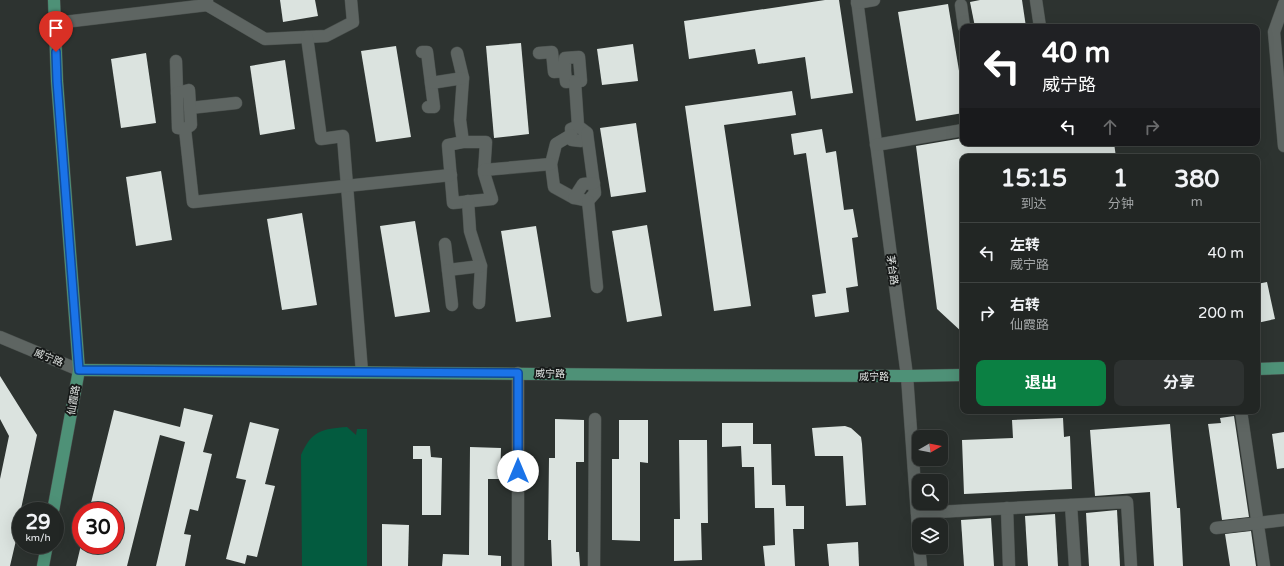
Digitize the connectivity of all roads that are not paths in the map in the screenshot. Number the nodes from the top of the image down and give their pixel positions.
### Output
1 (54, 0) edge
2 (351, 0) edge
3 (874, 0) edge
4 (1036, 0) edge
5 (857, 1) edge
6 (207, 2) edge
7 (961, 4) dead end
8 (1284, 4) edge
9 (56, 23) junction
10 (964, 24) edge
11 (1040, 24) edge
12 (307, 37) junction
13 (422, 52) dead end
14 (538, 52) dead end
15 (457, 53) dead end
16 (176, 61) dead end
17 (565, 71) junction
18 (463, 78) junction
19 (575, 82) junction
20 (431, 83) junction
21 (178, 93) junction
22 (236, 103) dead end
23 (428, 107) dead end
24 (190, 108) junction
25 (185, 129) junction
26 (579, 131) junction
27 (960, 131) edge
28 (464, 142) junction
29 (876, 145) junction
30 (1284, 146) edge
31 (552, 164) junction
32 (484, 170) junction
33 (451, 175) junction
34 (594, 183) junction
35 (348, 186) junction
36 (574, 198) junction
37 (468, 201) junction
38 (588, 201) junction
39 (445, 244) dead end
40 (481, 266) junction
41 (448, 270) junction
42 (597, 287) dead end
43 (479, 303) dead end
44 (452, 305) dead end
45 (0, 337) edge
46 (1284, 368) edge
47 (1260, 369) edge
48 (79, 370) junction
49 (362, 372) junction
50 (518, 373) junction
51 (960, 375) edge
52 (906, 376) junction
53 (1241, 414) edge
54 (595, 419) dead end
55 (55, 502) edge
56 (1071, 505) junction
57 (1006, 508) junction
58 (917, 513) junction
59 (917, 518) edge
60 (1284, 520) edge
61 (1258, 523) junction
62 (1216, 528) dead end
63 (45, 554) edge
64 (920, 554) edge
65 (43, 566) edge
66 (518, 566) edge
67 (594, 566) edge
68 (921, 566) edge
69 (1009, 566) edge
70 (1075, 566) edge
71 (1131, 566) edge
72 (1264, 566) edge

1 - 9 main road, 仙霞路
2 - 12 street
3 - 5 street
4 - 11 street
5 - 29 street, 茅台路
6 - 9 street
6 - 12 street
7 - 10 street
8 - 30 street
9 - 48 main road, 仙霞路
12 - 35 street
13 - 20 street
14 - 17 street
15 - 18 street
16 - 21 street
17 - 19 street
17 - 19 street
18 - 20 street
18 - 28 street
19 - 26 street
20 - 23 street
21 - 24 street
21 - 25 street
22 - 24 street
24 - 25 street
25 - 35 street
26 - 31 street
26 - 34 street
27 - 29 street
28 - 32 street
28 - 33 street
29 - 52 street, 茅台路
31 - 32 street
31 - 36 street
32 - 37 street
33 - 35 street
33 - 37 street
34 - 36 street
34 - 38 street
35 - 49 street
36 - 38 street
37 - 40 street
38 - 42 street
39 - 41 street
40 - 41 street
40 - 43 street
41 - 44 street
45 - 48 street, 威宁路
46 - 47 main road
48 - 49 main road, 威宁路
48 - 55 main road, 仙霞路
49 - 50 main road, 威宁路
50 - 52 main road, 威宁路
50 - 66 street
51 - 52 main road, 威宁路
52 - 58 street, 茅台路
53 - 61 street
54 - 67 street
56 - 57 street
56 - 70 street
56 - 71 street
57 - 58 street
57 - 69 street
58 - 59 street, 茅台路
60 - 61 street
61 - 62 street
61 - 72 street
63 - 65 main road
64 - 68 street

